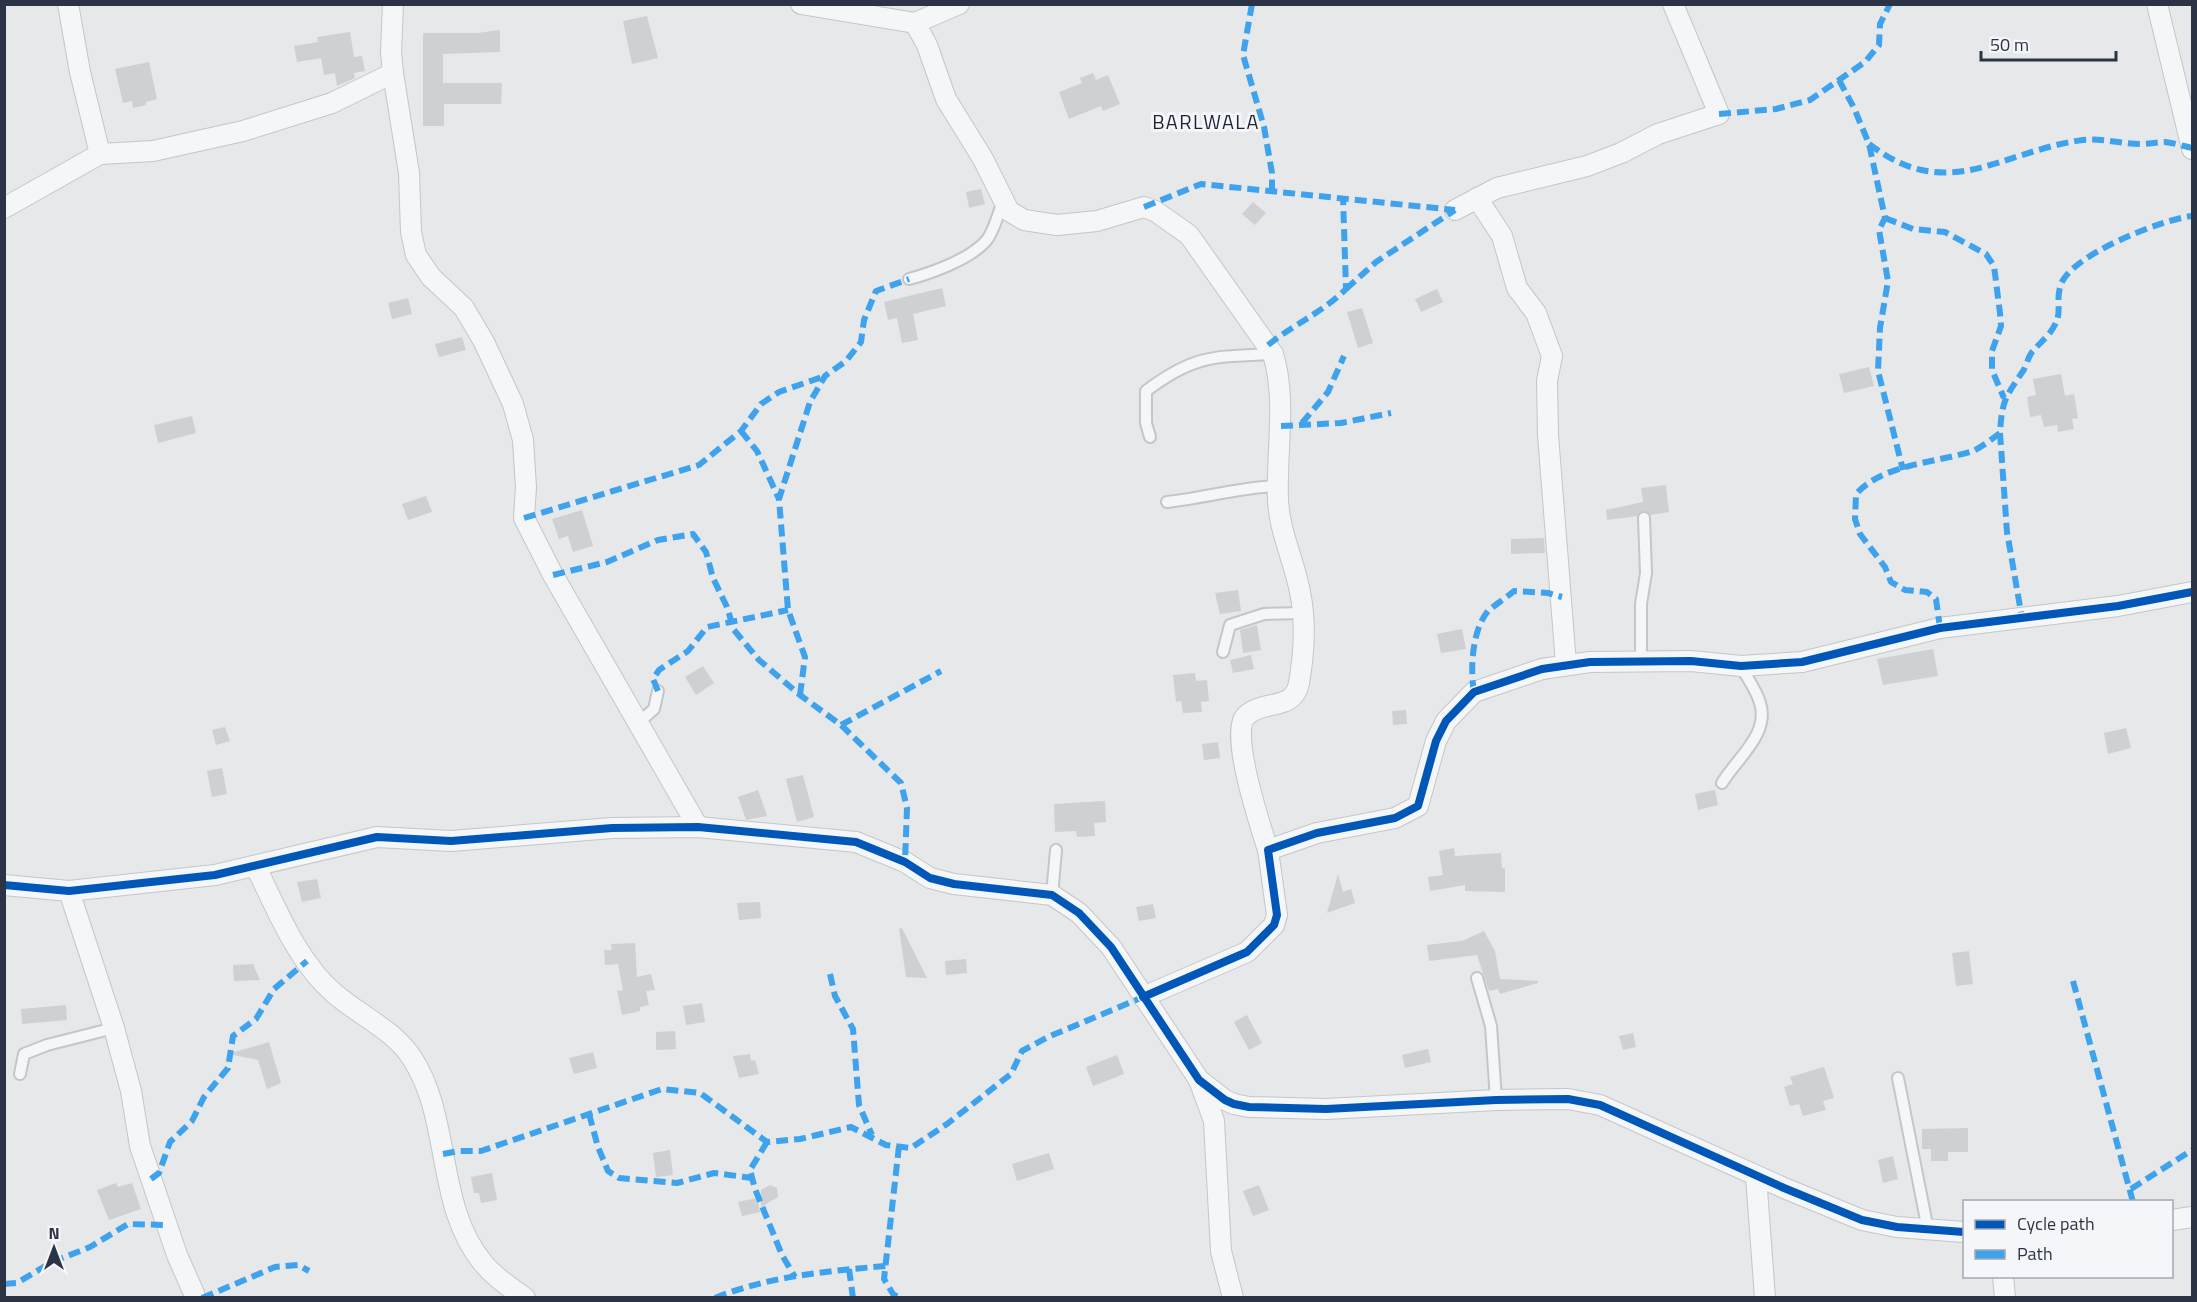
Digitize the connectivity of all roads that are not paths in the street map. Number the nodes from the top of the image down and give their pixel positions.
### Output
1 (68, 4) edge
2 (393, 4) edge
3 (801, 4) edge
4 (959, 4) edge
5 (1673, 4) edge
6 (2157, 4) edge
7 (915, 23) junction
8 (393, 73) junction
9 (2193, 149) edge
10 (100, 154) junction
11 (1477, 198) junction
12 (1003, 202) junction
13 (4, 207) edge
14 (1455, 210) dead end
15 (909, 279) dead end
16 (1273, 354) junction
17 (1150, 437) dead end
18 (1278, 486) junction
19 (1167, 502) dead end
20 (1644, 518) dead end
21 (2193, 592) edge
22 (1303, 613) junction
23 (1223, 652) dead end
24 (1641, 661) junction
25 (1566, 664) junction
26 (1741, 666) junction
27 (658, 691) dead end
28 (638, 723) junction
29 (1722, 783) dead end
30 (698, 827) junction
31 (1056, 850) dead end
32 (1268, 850) junction
33 (256, 867) junction
34 (4, 885) edge
35 (69, 891) junction
36 (1052, 895) junction
37 (1477, 978) dead end
38 (1143, 997) junction
39 (114, 1028) junction
40 (20, 1074) dead end
41 (1898, 1078) dead end
42 (1199, 1080) junction
43 (1496, 1100) junction
44 (1756, 1176) junction
45 (2193, 1217) edge
46 (2173, 1220) edge
47 (1928, 1230) junction
48 (1963, 1233) edge
49 (2003, 1278) edge
50 (196, 1298) edge
51 (525, 1298) edge
52 (1233, 1298) edge
53 (1765, 1298) edge
54 (2005, 1298) edge

1 - 10 street
2 - 8 street
3 - 7 street
4 - 7 street
5 - 11 street
6 - 9 street
7 - 12 street
8 - 10 street
8 - 28 street
10 - 13 street
11 - 14 street
11 - 25 street
12 - 15 lane
12 - 16 street
16 - 17 lane
16 - 18 street
18 - 19 lane
18 - 22 street
20 - 24 lane
21 - 26 street
22 - 23 lane
22 - 32 street
24 - 25 street
24 - 26 street
25 - 32 street
26 - 29 lane
27 - 28 lane
28 - 30 street
30 - 33 street
30 - 36 street
31 - 36 lane
32 - 38 street
33 - 35 street
33 - 51 street
34 - 35 street
35 - 39 street
36 - 38 street
37 - 43 lane
38 - 42 street
39 - 40 lane
39 - 50 street
41 - 47 lane
42 - 43 street
42 - 52 street
43 - 44 street
44 - 47 street
44 - 53 street
45 - 46 street
47 - 48 street
49 - 54 street

